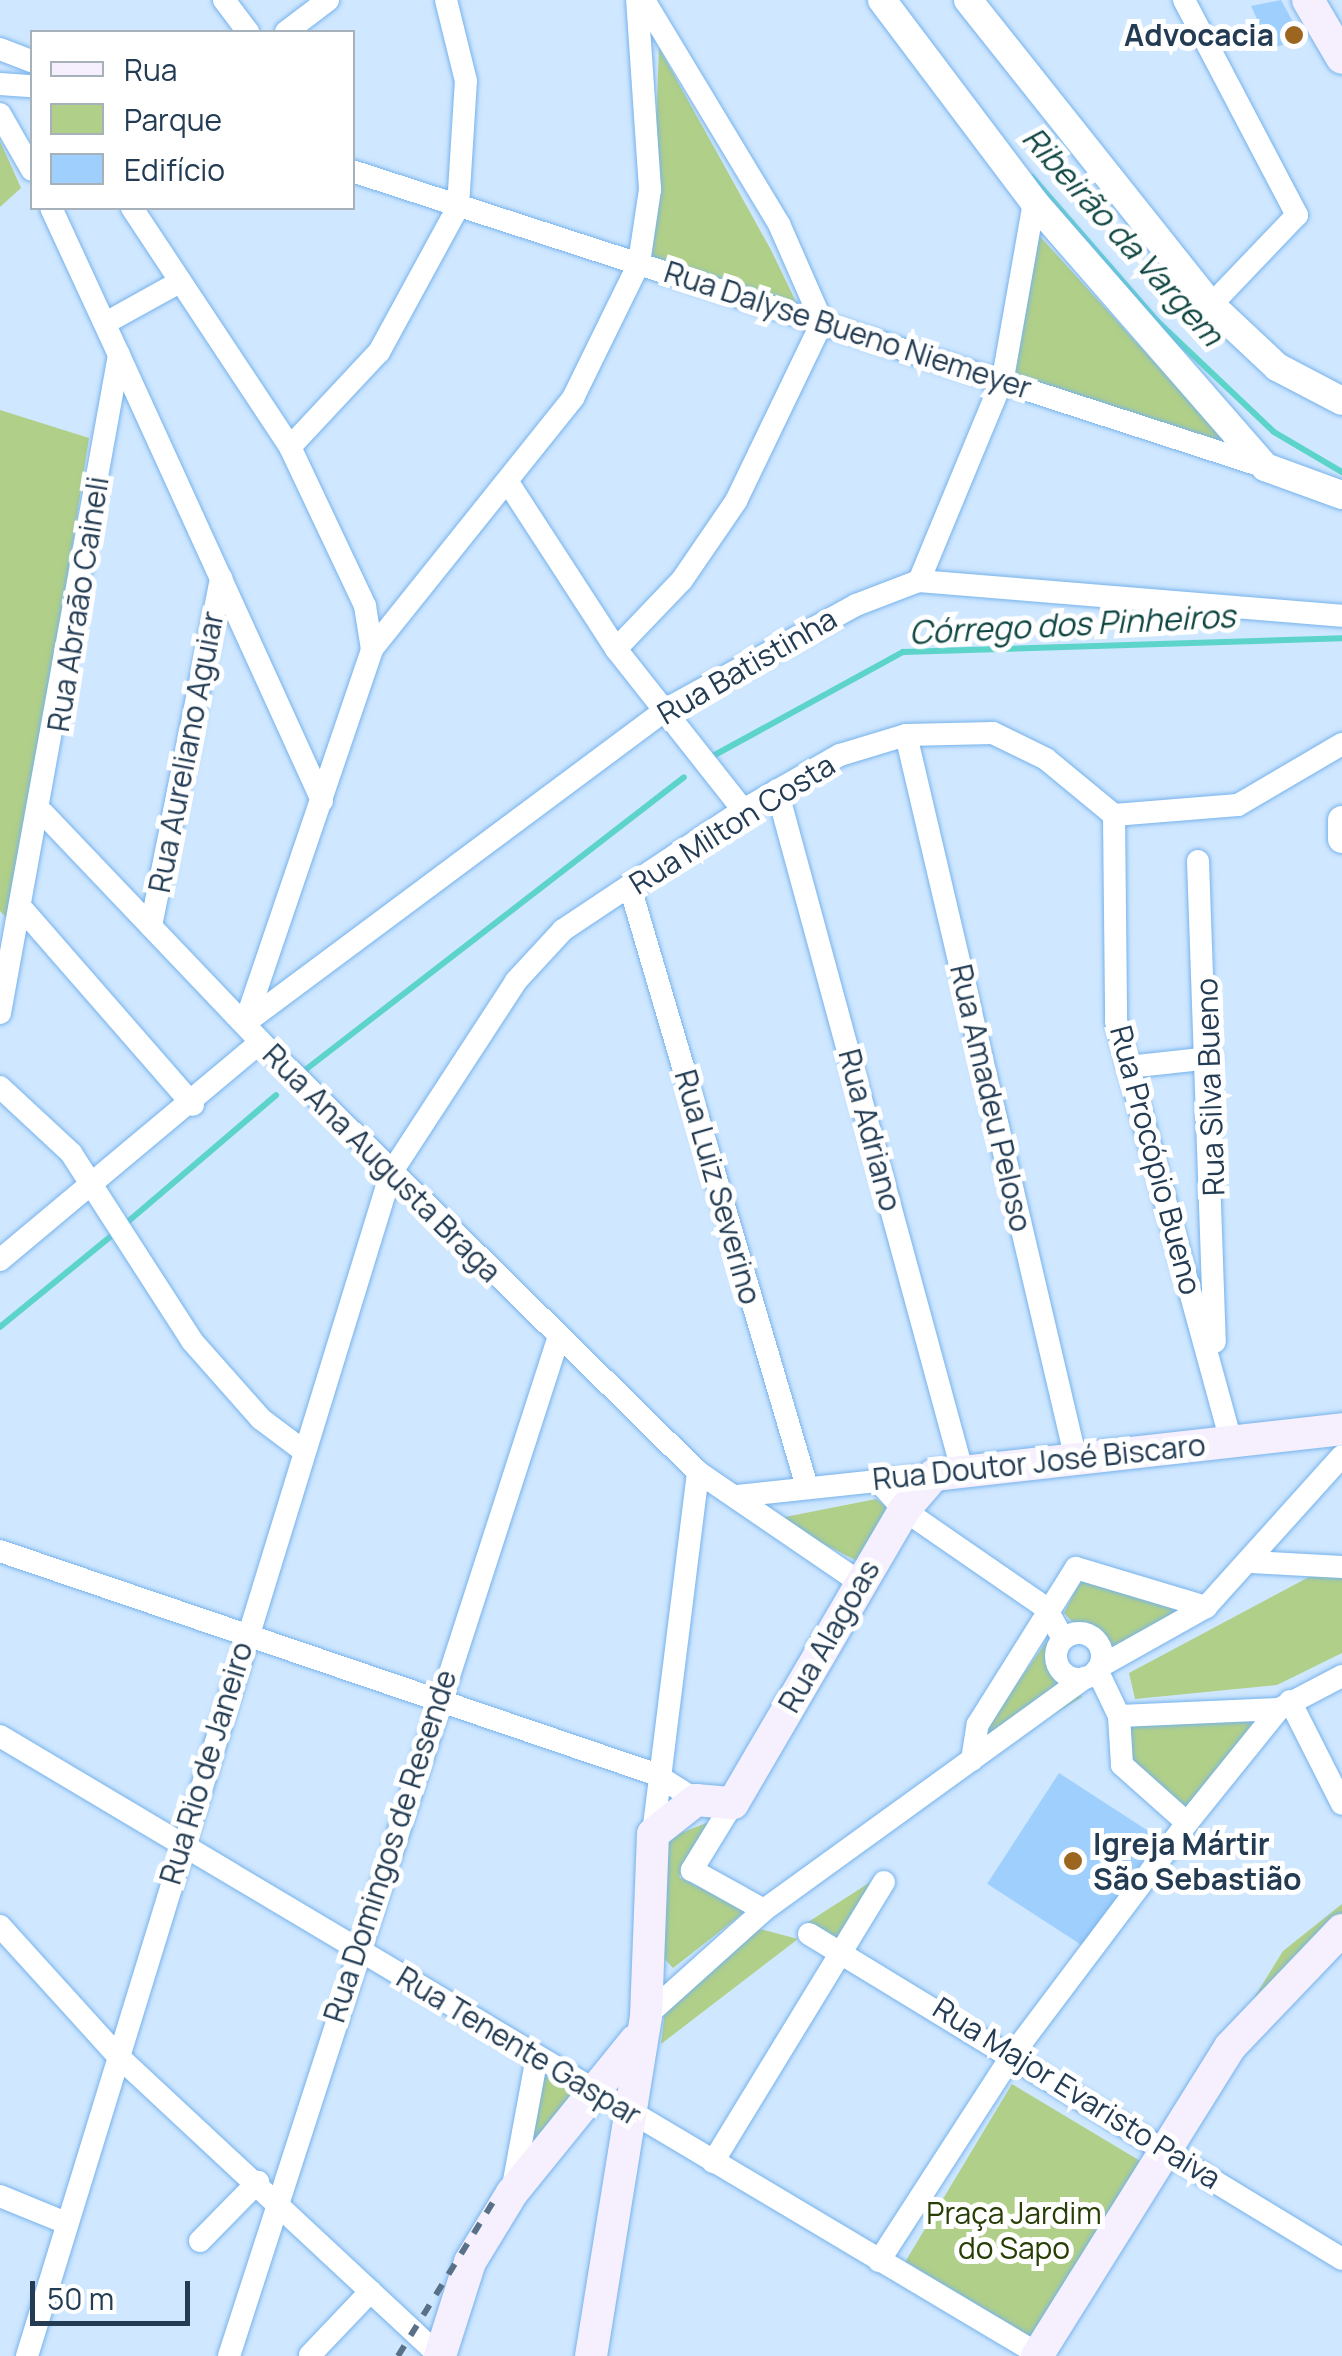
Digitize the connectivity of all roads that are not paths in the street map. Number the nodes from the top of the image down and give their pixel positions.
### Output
1 (224, 0) edge
2 (328, 0) edge
3 (446, 0) edge
4 (641, 0) edge
5 (882, 0) edge
6 (968, 0) edge
7 (1184, 0) edge
8 (1308, 0) edge
9 (1328, 0) edge
10 (1342, 25) edge
11 (246, 30) edge
12 (289, 30) edge
13 (0, 49) edge
14 (1342, 58) edge
15 (30, 60) edge
16 (0, 84) edge
17 (30, 86) edge
18 (0, 114) edge
19 (30, 166) edge
20 (355, 172) edge
21 (1034, 202) junction
22 (458, 207) junction
23 (52, 210) edge
24 (133, 210) edge
25 (638, 263) junction
26 (176, 284) junction
27 (1211, 305) junction
28 (110, 320) junction
29 (822, 322) junction
30 (119, 355) junction
31 (1003, 378) junction
32 (1342, 401) edge
33 (290, 447) junction
34 (1265, 467) junction
35 (509, 484) junction
36 (1342, 495) edge
37 (221, 578) junction
38 (919, 581) junction
39 (1342, 616) edge
40 (372, 650) junction
41 (616, 650) junction
42 (668, 708) junction
43 (906, 735) junction
44 (1342, 744) edge
45 (777, 790) junction
46 (322, 801) junction
47 (743, 810) junction
48 (43, 813) junction
49 (1114, 816) junction
50 (1342, 820) edge
51 (1342, 840) edge
52 (1198, 860) dead end
53 (630, 888) junction
54 (24, 911) junction
55 (152, 926) junction
56 (0, 1013) edge
57 (245, 1023) junction
58 (261, 1042) junction
59 (1211, 1058) junction
60 (1128, 1067) junction
61 (0, 1087) edge
62 (193, 1105) junction
63 (390, 1173) junction
64 (91, 1183) junction
65 (0, 1260) edge
66 (558, 1339) junction
67 (1215, 1374) junction
68 (1342, 1429) edge
69 (1230, 1440) junction
70 (301, 1448) junction
71 (1342, 1456) edge
72 (1076, 1460) junction
73 (698, 1472) junction
74 (948, 1473) junction
75 (878, 1481) junction
76 (807, 1487) junction
77 (737, 1496) junction
78 (904, 1510) junction
79 (0, 1551) edge
80 (1250, 1562) junction
81 (1342, 1567) edge
82 (859, 1582) junction
83 (1206, 1607) junction
84 (1046, 1608) junction
85 (244, 1634) junction
86 (1063, 1638) junction
87 (1095, 1672) junction
88 (1342, 1676) edge
89 (436, 1700) junction
90 (1284, 1705) junction
91 (1119, 1716) junction
92 (0, 1736) edge
93 (972, 1760) junction
94 (655, 1774) junction
95 (696, 1800) junction
96 (733, 1803) junction
97 (1342, 1804) edge
98 (1188, 1823) junction
99 (653, 1834) junction
100 (182, 1844) junction
101 (884, 1882) dead end
102 (764, 1910) junction
103 (0, 1926) edge
104 (1342, 1930) edge
105 (809, 1934) dead end
106 (358, 1949) junction
107 (846, 1950) junction
108 (644, 2025) junction
109 (1013, 2054) junction
110 (118, 2056) junction
111 (537, 2057) junction
112 (595, 2092) junction
113 (625, 2109) junction
114 (1167, 2145) junction
115 (714, 2162) junction
116 (258, 2182) junction
117 (512, 2193) junction
118 (0, 2196) edge
119 (276, 2199) junction
120 (66, 2223) junction
121 (200, 2241) dead end
122 (1342, 2259) edge
123 (878, 2261) junction
124 (371, 2292) junction
125 (310, 2355) edge
126 (1038, 2355) edge
127 (27, 2356) edge
128 (229, 2356) edge
129 (440, 2356) edge
130 (590, 2356) edge

1 - 11 street
2 - 12 street
3 - 22 street
4 - 25 street
4 - 29 street
5 - 21 street
6 - 27 street
7 - 27 street
8 - 14 main road
9 - 10 main road
13 - 15 street
16 - 17 street
18 - 19 street
20 - 22 street, Rua Dalyse Bueno Niemeyer
21 - 31 street
21 - 34 street
22 - 25 street, Rua Dalyse Bueno Niemeyer
22 - 33 street
23 - 28 street, Rua Abraão Caineli
24 - 26 street
25 - 29 street, Rua Dalyse Bueno Niemeyer
25 - 35 street
26 - 28 street
26 - 33 street
27 - 32 street
28 - 30 street, Rua Abraão Caineli
29 - 31 street, Rua Dalyse Bueno Niemeyer
29 - 41 street
30 - 37 street
30 - 48 street, Rua Abraão Caineli
31 - 34 street, Rua Dalyse Bueno Niemeyer
31 - 38 street
33 - 40 street
34 - 36 street, Rua Dalyse Bueno Niemeyer
35 - 40 street
35 - 41 street
37 - 46 street
37 - 55 street, Rua Aureliano Aguiar
38 - 39 street, Rua Batistinha
38 - 42 street, Rua Batistinha
40 - 46 street
41 - 42 street
42 - 47 street
42 - 57 street, Rua Batistinha
43 - 45 street, Rua Milton Costa
43 - 49 street, Rua Milton Costa
43 - 72 street, Rua Amadeu Peloso
44 - 49 street
45 - 47 street, Rua Milton Costa
45 - 74 street, Rua Adriano
46 - 57 street
47 - 53 street, Rua Milton Costa
48 - 54 street, Rua Abraão Caineli
48 - 55 street, Rua Ana Augusta Braga
49 - 60 street, Rua Procópio Bueno
50 - 51 street
52 - 59 street, Rua Silva Bueno
53 - 63 street, Rua Milton Costa
53 - 76 street, Rua Luiz Severino
54 - 56 street, Rua Abraão Caineli
54 - 62 street
55 - 57 street, Rua Ana Augusta Braga
57 - 58 street, Rua Ana Augusta Braga
58 - 62 street
58 - 63 street, Rua Ana Augusta Braga
59 - 60 street
59 - 67 street, Rua Silva Bueno
60 - 67 street, Rua Procópio Bueno
61 - 64 street
62 - 64 street
63 - 66 street, Rua Ana Augusta Braga
63 - 70 street, Rua Rio de Janeiro
64 - 65 street
64 - 70 street
66 - 73 street, Rua Ana Augusta Braga
66 - 89 street, Rua Domingos de Resende
67 - 69 street, Rua Procópio Bueno
68 - 69 main road, Rua Doutor José Biscaro
69 - 72 main road, Rua Doutor José Biscaro
70 - 85 street, Rua Rio de Janeiro
71 - 80 street
72 - 74 main road, Rua Doutor José Biscaro
73 - 77 street, Rua Ana Augusta Braga
73 - 94 street
74 - 75 street, Rua Doutor José Biscaro
74 - 78 main road, Rua Alagoas
75 - 76 street, Rua Doutor José Biscaro
75 - 78 street
76 - 77 street, Rua Doutor José Biscaro
77 - 82 street, Rua Ana Augusta Braga
78 - 82 main road, Rua Alagoas
78 - 84 street
79 - 85 street
80 - 81 street
80 - 83 street
82 - 96 main road, Rua Alagoas
83 - 84 street
83 - 87 street
84 - 86 street
84 - 93 street
85 - 89 street
85 - 100 street, Rua Rio de Janeiro
86 - 87 street
86 - 87 street
87 - 91 street
87 - 93 street
88 - 90 street
89 - 94 street
89 - 106 street, Rua Domingos de Resende
90 - 91 street
90 - 97 street
90 - 98 street
91 - 98 street
92 - 100 street, Rua Tenente Gaspar
93 - 102 street
94 - 95 street
94 - 99 street
95 - 96 main road
95 - 99 main road
96 - 102 street, Rua Alagoas
98 - 109 street
99 - 108 main road
100 - 106 street, Rua Tenente Gaspar
100 - 110 street, Rua Rio de Janeiro
101 - 107 street
102 - 108 street
103 - 110 street
104 - 114 main road
105 - 107 street, Rua Major Evaristo Paiva
106 - 111 street, Rua Tenente Gaspar
106 - 119 street, Rua Domingos de Resende
107 - 109 street, Rua Major Evaristo Paiva
107 - 115 street
108 - 112 main road
108 - 113 main road
109 - 114 street, Rua Major Evaristo Paiva
109 - 123 street
110 - 116 street
110 - 120 street, Rua Rio de Janeiro
111 - 112 street, Rua Tenente Gaspar
111 - 117 street
112 - 113 street, Rua Tenente Gaspar
112 - 117 main road
113 - 115 street, Rua Tenente Gaspar
113 - 130 main road
114 - 122 street, Rua Major Evaristo Paiva
114 - 126 main road
115 - 123 street, Rua Tenente Gaspar
116 - 119 street
116 - 121 street
117 - 129 main road
118 - 120 street
119 - 124 street
119 - 128 street, Rua Domingos de Resende
120 - 127 street, Rua Rio de Janeiro
123 - 126 street, Rua Tenente Gaspar
124 - 125 street
124 - 129 street

